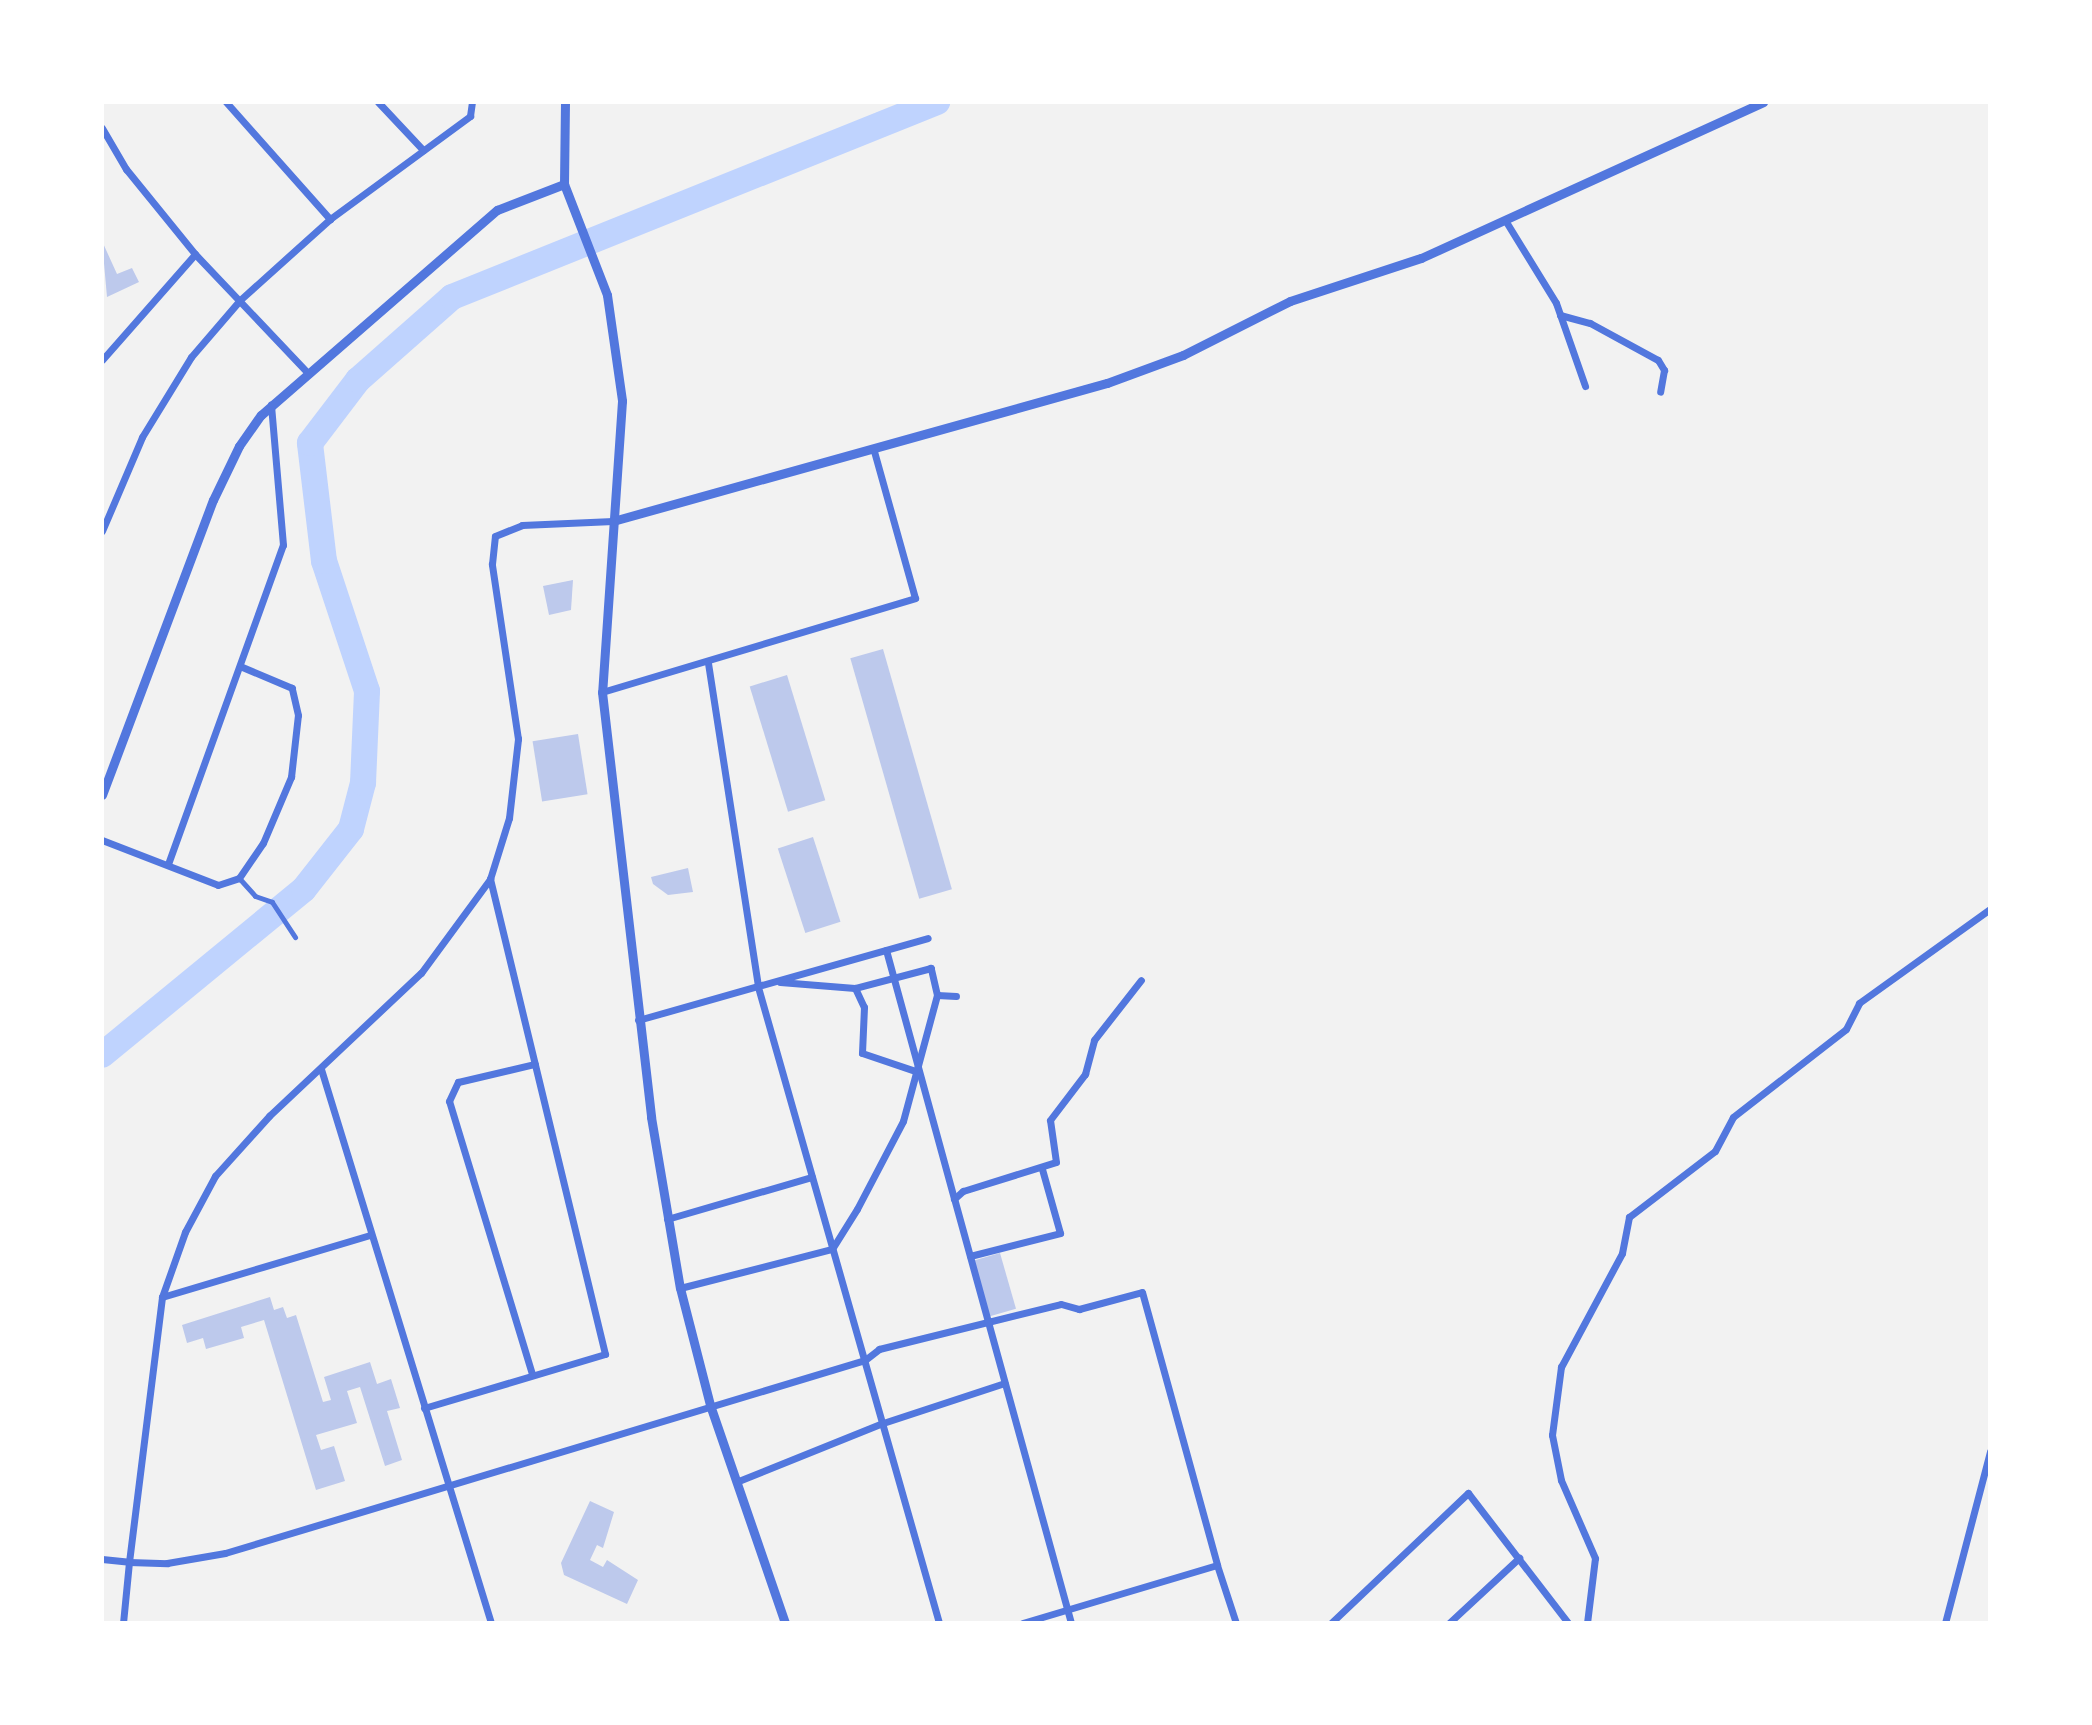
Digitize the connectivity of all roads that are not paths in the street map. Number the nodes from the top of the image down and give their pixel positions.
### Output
1 (226, 102) edge
2 (378, 102) edge
3 (472, 102) edge
4 (565, 102) edge
5 (1763, 102) edge
6 (102, 128) edge
7 (423, 150) junction
8 (564, 184) junction
9 (330, 219) junction
10 (1505, 220) junction
11 (195, 254) junction
12 (240, 300) junction
13 (1560, 315) junction
14 (102, 360) edge
15 (306, 371) junction
16 (1585, 386) dead end
17 (1660, 392) dead end
18 (271, 405) junction
19 (874, 451) junction
20 (613, 521) junction
21 (102, 531) edge
22 (708, 663) junction
23 (240, 666) junction
24 (602, 692) junction
25 (102, 795) edge
26 (102, 840) edge
27 (168, 864) junction
28 (239, 878) junction
29 (490, 879) junction
30 (1990, 909) edge
31 (295, 937) dead end
32 (928, 938) dead end
33 (886, 950) junction
34 (892, 978) junction
35 (1141, 980) dead end
36 (776, 982) junction
37 (758, 987) junction
38 (855, 988) junction
39 (937, 995) junction
40 (956, 996) dead end
41 (637, 1020) junction
42 (535, 1064) junction
43 (321, 1069) junction
44 (918, 1072) junction
45 (1042, 1169) junction
46 (812, 1177) junction
47 (954, 1199) junction
48 (667, 1219) junction
49 (370, 1235) junction
50 (832, 1249) junction
51 (970, 1256) junction
52 (680, 1288) junction
53 (162, 1297) junction
54 (988, 1322) junction
55 (865, 1360) junction
56 (532, 1374) junction
57 (1005, 1383) junction
58 (710, 1405) junction
59 (424, 1408) junction
60 (883, 1423) junction
61 (1990, 1451) edge
62 (736, 1482) junction
63 (452, 1485) junction
64 (1519, 1558) junction
65 (102, 1559) edge
66 (129, 1562) junction
67 (1217, 1565) junction
68 (1067, 1610) junction
69 (123, 1623) edge
70 (491, 1623) edge
71 (785, 1623) edge
72 (939, 1623) edge
73 (1022, 1623) edge
74 (1071, 1623) edge
75 (1236, 1623) edge
76 (1331, 1623) edge
77 (1449, 1623) edge
78 (1568, 1623) edge
79 (1587, 1623) edge
80 (1945, 1623) edge

1 - 9 street
2 - 7 street
3 - 7 street
4 - 8 street
5 - 10 street
6 - 11 street
7 - 9 street
8 - 15 street
8 - 20 street
9 - 12 street
10 - 13 street
10 - 19 street
11 - 12 street
11 - 14 street
12 - 15 street
12 - 21 street
13 - 16 street
13 - 17 street
15 - 18 street
18 - 23 street
18 - 25 street
19 - 20 street
19 - 22 street
20 - 24 street
20 - 29 street
22 - 24 street
22 - 37 street
23 - 27 street
23 - 28 street
24 - 41 street
26 - 27 street
27 - 28 street
28 - 31 street
29 - 42 street
29 - 43 street
30 - 79 street
32 - 33 street
33 - 34 street
33 - 36 street
34 - 38 street
34 - 39 street
34 - 44 street
35 - 45 street
36 - 37 street
36 - 38 street
37 - 41 street
37 - 46 street
38 - 44 street
39 - 40 street
39 - 44 street
41 - 48 street
42 - 56 street
42 - 56 street
43 - 49 street
43 - 53 street
44 - 47 street
44 - 50 street
45 - 47 street
45 - 51 street
46 - 48 street
46 - 50 street
47 - 51 street
48 - 52 street
49 - 53 street
49 - 59 street
50 - 52 street
50 - 55 street
51 - 54 street
52 - 58 street
53 - 66 street
54 - 55 street
54 - 57 street
54 - 67 street
55 - 58 street
55 - 60 street
56 - 59 street
57 - 60 street
57 - 68 street
58 - 62 street
58 - 63 street
59 - 63 street
60 - 62 street
60 - 72 street
61 - 80 street
62 - 71 street
63 - 66 street
63 - 70 street
64 - 76 street
64 - 77 street
64 - 78 street
65 - 66 street
66 - 69 street
67 - 68 street
67 - 75 street
68 - 73 street
68 - 74 street

